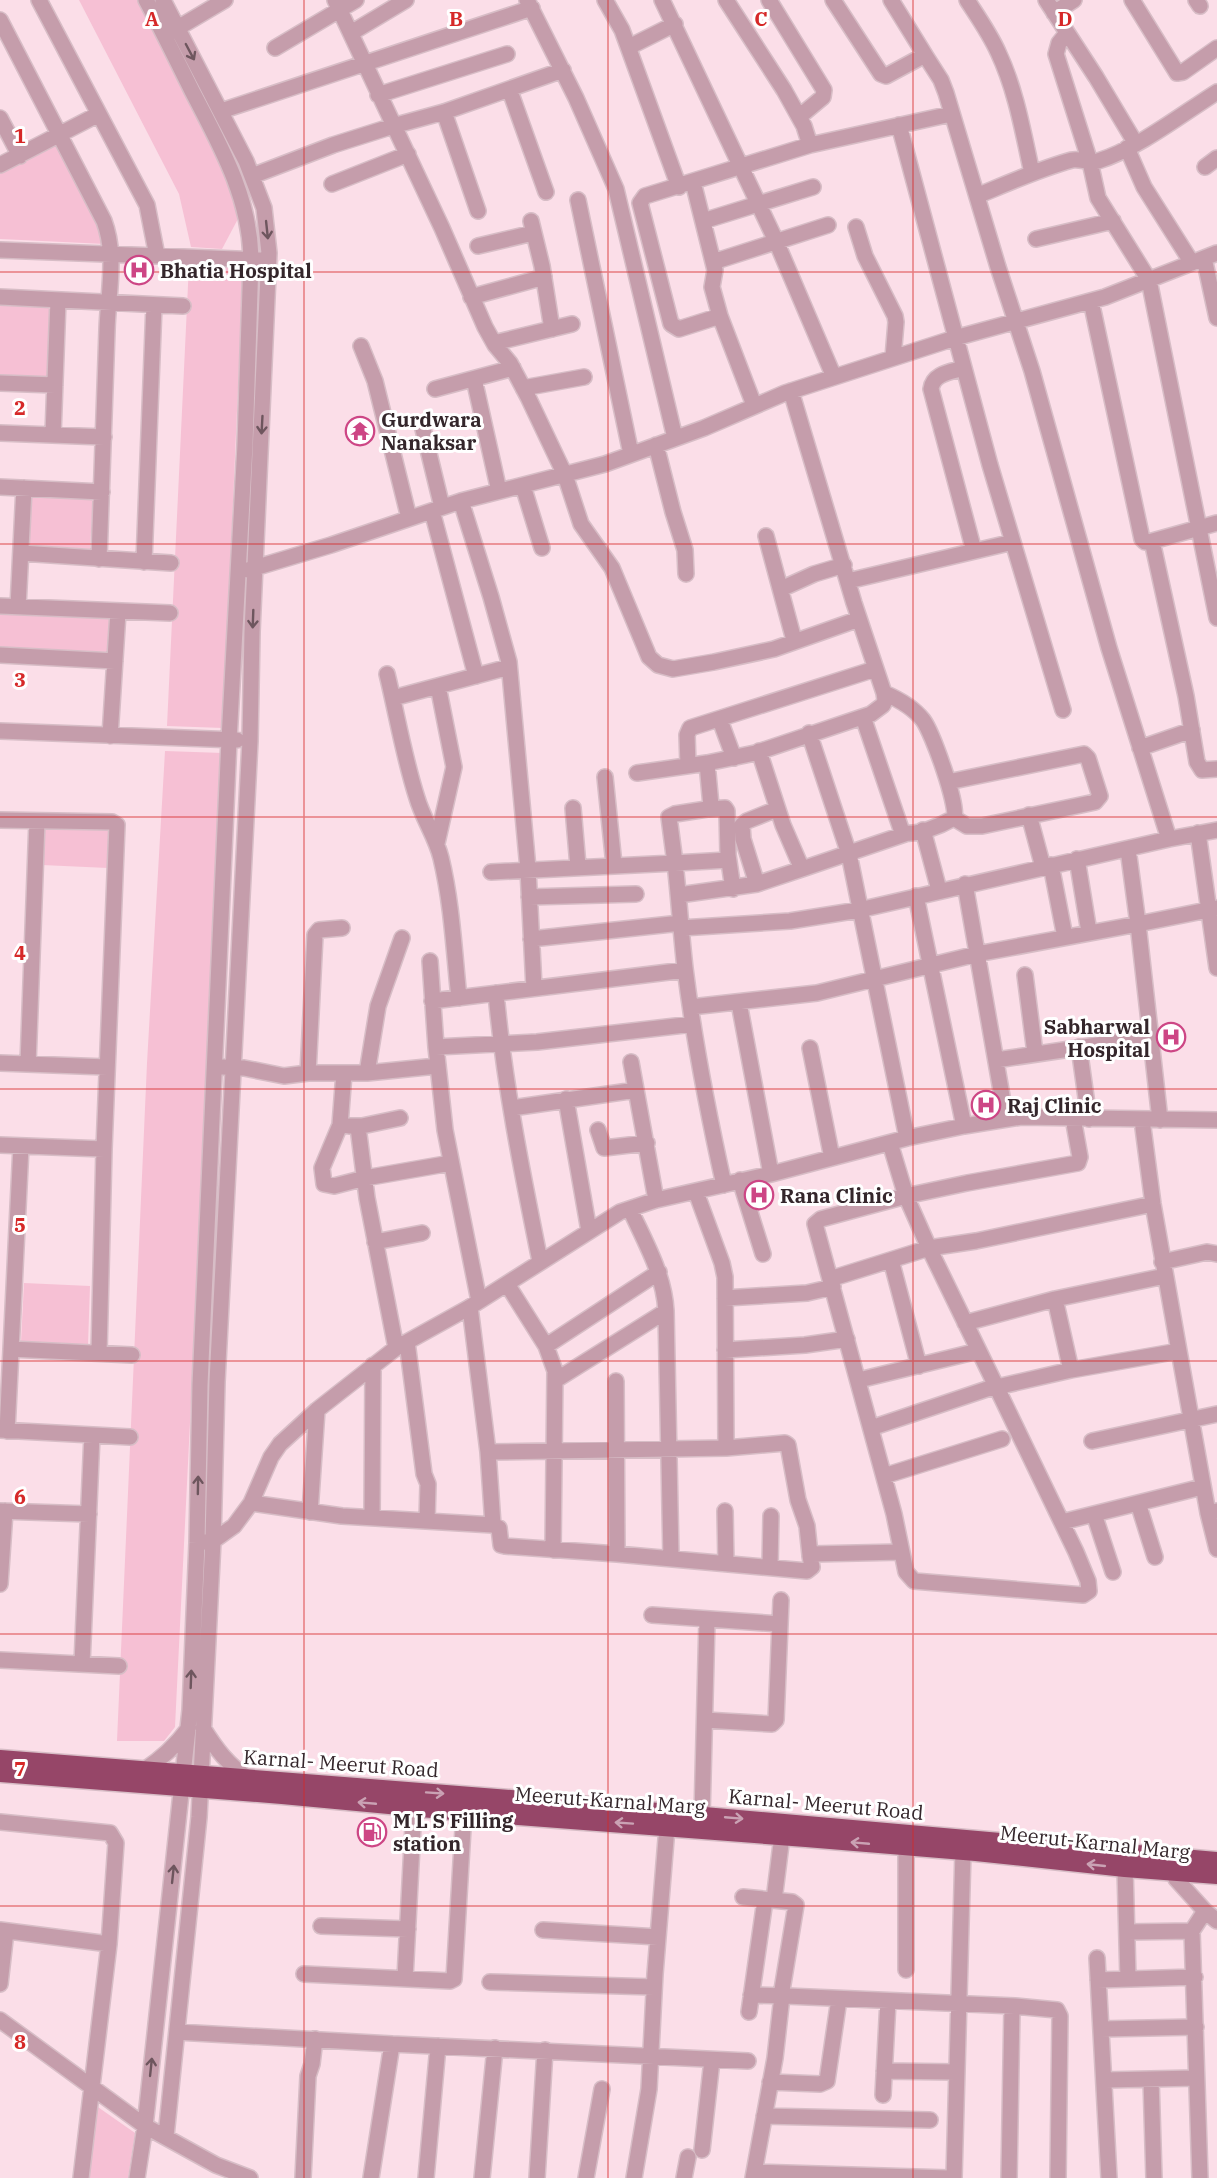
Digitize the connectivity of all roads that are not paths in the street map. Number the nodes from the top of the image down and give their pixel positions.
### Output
1 (39, 0) edge
2 (146, 0) edge
3 (163, 0) edge
4 (225, 0) edge
5 (356, 0) edge
6 (406, 0) edge
7 (605, 0) edge
8 (662, 0) edge
9 (726, 0) edge
10 (769, 0) edge
11 (833, 0) edge
12 (891, 0) edge
13 (967, 0) edge
14 (1074, 0) edge
15 (1132, 0) edge
16 (529, 4) edge
17 (338, 5) edge
18 (1050, 7) edge
19 (675, 24) junction
20 (1, 27) edge
21 (171, 32) junction
22 (351, 33) junction
23 (1067, 33) junction
24 (629, 47) junction
25 (275, 48) dead end
26 (1217, 48) edge
27 (507, 54) dead end
28 (925, 55) junction
29 (365, 64) junction
30 (562, 70) junction
31 (510, 91) junction
32 (1217, 92) edge
33 (378, 95) junction
34 (221, 111) junction
35 (444, 112) junction
36 (99, 114) junction
37 (951, 114) junction
38 (799, 117) junction
39 (0, 118) edge
40 (899, 125) junction
41 (393, 126) junction
42 (60, 135) junction
43 (810, 146) junction
44 (1131, 146) junction
45 (408, 154) junction
46 (20, 156) junction
47 (1090, 162) junction
48 (0, 165) edge
49 (742, 166) junction
50 (1032, 173) junction
51 (252, 176) junction
52 (332, 184) dead end
53 (686, 184) junction
54 (813, 187) dead end
55 (546, 192) dead end
56 (977, 196) junction
57 (578, 200) dead end
58 (758, 203) junction
59 (478, 211) dead end
60 (703, 221) junction
61 (1113, 221) junction
62 (828, 225) dead end
63 (856, 227) dead end
64 (1036, 239) dead end
65 (776, 241) junction
66 (478, 246) dead end
67 (0, 250) edge
68 (112, 255) junction
69 (157, 256) junction
70 (1204, 258) edge
71 (251, 259) junction
72 (269, 261) junction
73 (713, 262) junction
74 (544, 277) junction
75 (1149, 280) junction
76 (0, 297) edge
77 (471, 297) junction
78 (58, 300) junction
79 (1091, 302) junction
80 (108, 303) junction
81 (154, 305) junction
82 (183, 306) dead end
83 (720, 316) junction
84 (1217, 318) edge
85 (1015, 321) junction
86 (572, 324) dead end
87 (552, 328) junction
88 (955, 338) junction
89 (494, 343) junction
90 (362, 346) dead end
91 (893, 358) junction
92 (513, 368) junction
93 (964, 368) junction
94 (584, 376) dead end
95 (834, 377) junction
96 (474, 379) junction
97 (0, 383) edge
98 (55, 385) junction
99 (523, 388) junction
100 (435, 389) dead end
101 (791, 391) junction
102 (754, 405) junction
103 (423, 429) dead end
104 (0, 434) edge
105 (53, 435) junction
106 (104, 437) junction
107 (675, 438) junction
108 (656, 446) junction
109 (631, 454) junction
110 (565, 475) junction
111 (523, 486) junction
112 (0, 487) edge
113 (24, 488) junction
114 (499, 491) junction
115 (102, 492) junction
116 (461, 501) junction
117 (437, 509) junction
118 (409, 518) junction
119 (1217, 523) edge
120 (1198, 528) junction
121 (766, 536) dead end
122 (1152, 541) junction
123 (1013, 542) junction
124 (542, 548) dead end
125 (974, 551) junction
126 (21, 553) junction
127 (99, 559) junction
128 (144, 561) junction
129 (171, 563) dead end
130 (844, 565) junction
131 (255, 569) junction
132 (239, 571) junction
133 (686, 574) dead end
134 (848, 581) junction
135 (781, 589) junction
136 (0, 606) edge
137 (18, 607) junction
138 (118, 612) junction
139 (170, 613) dead end
140 (1217, 618) edge
141 (859, 619) junction
142 (794, 640) junction
143 (0, 655) edge
144 (115, 661) junction
145 (509, 667) junction
146 (875, 669) junction
147 (387, 674) dead end
148 (476, 676) junction
149 (438, 686) junction
150 (884, 693) junction
151 (393, 698) junction
152 (1063, 710) dead end
153 (863, 717) junction
154 (720, 720) junction
155 (1192, 730) junction
156 (0, 731) edge
157 (810, 733) junction
158 (110, 736) junction
159 (229, 740) junction
160 (250, 741) junction
161 (1140, 748) junction
162 (759, 751) junction
163 (734, 758) junction
164 (707, 763) junction
165 (688, 765) junction
166 (1217, 769) edge
167 (637, 773) dead end
168 (605, 777) dead end
169 (948, 782) junction
170 (573, 808) dead end
171 (709, 809) junction
172 (777, 809) junction
173 (1029, 815) junction
174 (954, 818) junction
175 (0, 820) edge
176 (37, 820) junction
177 (923, 830) junction
178 (1217, 830) edge
179 (1198, 833) junction
180 (905, 834) junction
181 (1169, 839) junction
182 (437, 843) junction
183 (1128, 849) junction
184 (849, 854) junction
185 (1077, 859) junction
186 (728, 860) junction
187 (675, 863) junction
188 (614, 865) junction
189 (578, 866) junction
190 (1047, 866) junction
191 (528, 868) junction
192 (802, 868) junction
193 (491, 872) dead end
194 (757, 884) junction
195 (965, 884) junction
196 (733, 889) junction
197 (939, 890) junction
198 (636, 894) dead end
199 (679, 895) junction
200 (916, 896) junction
201 (530, 897) junction
202 (1213, 908) edge
203 (859, 910) junction
204 (1138, 924) junction
205 (681, 926) junction
206 (342, 928) dead end
207 (1089, 932) junction
208 (1065, 937) junction
209 (402, 938) dead end
210 (531, 939) junction
211 (977, 954) junction
212 (430, 961) dead end
213 (931, 966) junction
214 (1217, 968) edge
215 (685, 970) junction
216 (1025, 975) dead end
217 (874, 980) junction
218 (534, 988) junction
219 (496, 993) junction
220 (459, 998) junction
221 (432, 1001) junction
222 (739, 1002) junction
223 (691, 1007) junction
224 (693, 1024) junction
225 (1151, 1037) junction
226 (501, 1045) junction
227 (436, 1047) junction
228 (1079, 1047) junction
229 (810, 1048) dead end
230 (1035, 1053) junction
231 (996, 1060) junction
232 (631, 1062) dead end
233 (0, 1063) edge
234 (28, 1064) junction
235 (215, 1066) junction
236 (437, 1066) junction
237 (107, 1067) junction
238 (233, 1067) junction
239 (308, 1073) junction
240 (344, 1073) junction
241 (367, 1073) junction
242 (636, 1090) junction
243 (566, 1099) junction
244 (512, 1108) junction
245 (400, 1118) dead end
246 (1081, 1118) junction
247 (1006, 1119) junction
248 (1142, 1120) junction
249 (1160, 1120) junction
250 (1217, 1120) edge
251 (340, 1125) junction
252 (964, 1126) junction
253 (358, 1127) junction
254 (598, 1130) dead end
255 (907, 1138) junction
256 (646, 1143) junction
257 (890, 1143) junction
258 (0, 1145) edge
259 (21, 1146) junction
260 (104, 1149) junction
261 (832, 1158) junction
262 (451, 1163) junction
263 (771, 1174) junction
264 (365, 1178) junction
265 (740, 1180) junction
266 (724, 1185) junction
267 (696, 1192) junction
268 (906, 1196) junction
269 (656, 1200) junction
270 (1153, 1204) junction
271 (630, 1209) junction
272 (590, 1231) junction
273 (422, 1233) dead end
274 (375, 1242) junction
275 (929, 1248) junction
276 (763, 1254) dead end
277 (1217, 1254) edge
278 (891, 1260) junction
279 (540, 1261) junction
280 (1163, 1269) junction
281 (659, 1272) junction
282 (832, 1283) junction
283 (507, 1284) junction
284 (725, 1298) junction
285 (1055, 1299) junction
286 (475, 1304) junction
287 (666, 1311) junction
288 (965, 1323) junction
289 (847, 1339) junction
290 (401, 1345) junction
291 (546, 1346) junction
292 (11, 1349) junction
293 (725, 1350) junction
294 (978, 1351) junction
295 (1179, 1351) junction
296 (99, 1353) junction
297 (132, 1355) dead end
298 (373, 1365) junction
299 (918, 1366) junction
300 (1071, 1370) junction
301 (556, 1380) junction
302 (859, 1380) junction
303 (616, 1381) dead end
304 (996, 1387) junction
305 (317, 1410) junction
306 (1217, 1414) edge
307 (1191, 1420) junction
308 (871, 1428) junction
309 (4, 1431) edge
310 (92, 1435) junction
311 (130, 1437) dead end
312 (1002, 1439) dead end
313 (1092, 1441) dead end
314 (670, 1448) junction
315 (726, 1448) junction
316 (617, 1449) junction
317 (555, 1450) junction
318 (488, 1452) junction
319 (884, 1476) junction
320 (1202, 1487) junction
321 (251, 1503) junction
322 (1138, 1503) junction
323 (2, 1511) edge
324 (725, 1511) dead end
325 (310, 1512) junction
326 (1212, 1512) edge
327 (89, 1514) junction
328 (1094, 1515) junction
329 (771, 1516) dead end
330 (372, 1517) junction
331 (427, 1521) junction
332 (1062, 1522) junction
333 (493, 1525) junction
334 (213, 1541) junction
335 (197, 1543) junction
336 (1217, 1549) edge
337 (554, 1550) junction
338 (902, 1552) junction
339 (617, 1554) junction
340 (810, 1555) junction
341 (1155, 1557) dead end
342 (671, 1558) junction
343 (726, 1563) junction
344 (770, 1566) junction
345 (1113, 1572) dead end
346 (0, 1584) edge
347 (781, 1600) dead end
348 (652, 1615) dead end
349 (707, 1620) junction
350 (780, 1624) junction
351 (0, 1660) edge
352 (82, 1664) junction
353 (119, 1666) dead end
354 (705, 1720) junction
355 (196, 1728) junction
356 (0, 1759) edge
357 (142, 1771) junction
358 (0, 1773) edge
359 (249, 1779) junction
360 (192, 1781) junction
361 (414, 1807) junction
362 (464, 1812) junction
363 (702, 1816) junction
364 (0, 1822) edge
365 (667, 1827) junction
366 (782, 1836) junction
367 (906, 1847) junction
368 (963, 1851) junction
369 (1217, 1861) edge
370 (1175, 1865) junction
371 (1125, 1868) junction
372 (1217, 1875) edge
373 (743, 1897) dead end
374 (769, 1900) junction
375 (1211, 1916) edge
376 (321, 1926) dead end
377 (408, 1929) junction
378 (543, 1930) dead end
379 (3, 1931) edge
380 (1192, 1931) junction
381 (1127, 1932) junction
382 (658, 1937) junction
383 (109, 1944) junction
384 (1096, 1958) dead end
385 (906, 1970) dead end
386 (304, 1974) dead end
387 (1194, 1977) junction
388 (405, 1978) junction
389 (1128, 1979) junction
390 (1098, 1980) junction
391 (490, 1982) dead end
392 (0, 1984) edge
393 (654, 1987) junction
394 (751, 1995) junction
395 (784, 1996) junction
396 (838, 1999) junction
397 (888, 2001) junction
398 (958, 2004) junction
399 (1012, 2006) junction
400 (748, 2012) dead end
401 (0, 2020) edge
402 (1196, 2027) junction
403 (1101, 2029) junction
404 (177, 2032) junction
405 (315, 2039) junction
406 (392, 2044) junction
407 (438, 2046) junction
408 (495, 2048) junction
409 (545, 2050) junction
410 (651, 2055) junction
411 (712, 2060) junction
412 (748, 2061) dead end
413 (884, 2071) junction
414 (956, 2072) junction
415 (1196, 2078) junction
416 (1152, 2079) junction
417 (1105, 2080) junction
418 (770, 2082) junction
419 (92, 2088) junction
420 (602, 2089) dead end
421 (883, 2095) dead end
422 (764, 2116) junction
423 (930, 2120) dead end
424 (145, 2126) junction
425 (166, 2136) junction
426 (702, 2150) dead end
427 (688, 2157) dead end
428 (754, 2175) edge
429 (893, 2177) edge
430 (81, 2178) edge
431 (137, 2178) edge
432 (249, 2178) edge
433 (303, 2178) edge
434 (371, 2178) edge
435 (426, 2178) edge
436 (482, 2178) edge
437 (537, 2178) edge
438 (586, 2178) edge
439 (634, 2178) edge
440 (684, 2178) edge
441 (948, 2178) edge
442 (954, 2178) edge
443 (1009, 2178) edge
444 (1058, 2178) edge
445 (1109, 2178) edge
446 (1154, 2178) edge
447 (1200, 2178) edge

1 - 36 street
2 - 21 street
3 - 21 street
4 - 21 street
5 - 17 street
6 - 22 street
7 - 24 street
8 - 19 street
9 - 38 street
10 - 38 street
11 - 28 street
12 - 28 street
13 - 50 street
14 - 18 street
15 - 26 street
16 - 29 street
16 - 30 street
17 - 22 street
17 - 25 street
18 - 23 street
19 - 24 street
19 - 49 street
20 - 42 street
21 -> 34 street
21 - 71 street
22 - 29 street
23 - 44 street
23 - 47 street
24 - 53 street
27 - 33 street
28 - 37 street
29 - 33 street
29 - 34 street
30 - 31 street
30 - 107 street
31 - 35 street
31 - 55 street
32 - 44 street
33 - 41 street
34 - 51 street
35 - 41 street
35 - 59 street
36 - 42 street
36 - 69 street
37 - 40 street
37 - 56 street
38 - 43 street
39 - 46 street
40 - 43 street
40 - 88 street
41 - 45 street
41 - 51 street
42 - 46 street
42 - 68 street
43 - 49 street
44 - 47 street
44 - 70 street
45 - 52 street
45 - 77 street
46 - 48 street
47 - 50 street
47 - 61 street
49 - 53 street
49 - 58 street
50 - 56 street
51 -> 72 street
53 - 60 street
53 - 83 street
54 - 58 street
56 - 85 street
57 - 109 street
58 - 60 street
58 - 65 street
60 - 73 street
61 - 64 street
61 - 75 street
62 - 65 street
63 - 91 street
65 - 73 street
65 - 95 street
66 - 74 street
67 - 68 street
68 - 69 street
68 - 80 street
69 - 71 street
70 - 75 street
70 - 84 street
71 - 72 street
71 - 132 street
72 -> 131 street
73 - 83 street
74 - 77 street
74 - 87 street
75 - 79 street
75 - 120 street
76 - 78 street
77 - 89 street
78 - 80 street
78 - 98 street
79 - 85 street
79 - 122 street
80 - 81 street
80 - 106 street
81 - 82 street
81 - 128 street
83 - 102 street
85 - 88 street
85 - 161 street
86 - 87 street
87 - 89 street
88 - 91 street
88 - 93 street
89 - 92 street
90 - 118 street
91 - 95 street
92 - 96 street
92 - 99 street
93 - 123 street
93 - 125 street
94 - 99 street
95 - 101 street
96 - 100 street
96 - 114 street
97 - 98 street
98 - 105 street
99 - 110 street
101 - 102 street
101 - 130 street
102 - 107 street
103 - 117 street
104 - 105 street
105 - 106 street
106 - 115 street
107 - 108 street
108 - 109 street
108 - 133 street
109 - 110 street
110 - 111 street
110 - 142 street
111 - 114 street
111 - 124 street
112 - 113 street
113 - 115 street
113 - 126 street
114 - 116 street
115 - 127 street
116 - 117 street
116 - 145 street
117 - 118 street
117 - 148 street
118 - 131 street
119 - 120 street
120 - 122 street
120 - 140 street
121 - 135 street
122 - 155 street
123 - 125 street
123 - 152 street
125 - 134 street
126 - 127 street
126 - 137 street
127 - 128 street
128 - 129 street
130 - 134 street
130 - 135 street
131 - 132 street
131 -> 160 street
132 - 159 street
134 - 141 street
135 - 142 street
136 - 137 street
137 - 138 street
138 - 139 street
138 - 144 street
141 - 142 street
141 - 146 street
143 - 144 street
144 - 158 street
145 - 148 street
145 - 191 street
146 - 150 street
146 - 154 street
147 - 151 street
148 - 149 street
149 - 151 street
149 - 182 street
150 - 153 street
150 - 169 street
151 - 182 street
153 - 157 street
153 - 180 street
154 - 163 street
154 - 165 street
155 - 161 street
155 - 166 street
156 - 158 street
157 - 162 street
157 - 184 street
158 - 159 street
159 - 160 street
159 - 235 street
160 - 238 street
161 - 181 street
162 - 163 street
162 - 172 street
163 - 164 street
164 - 165 street
164 - 171 street
165 - 167 street
168 - 188 street
169 - 173 street
169 - 174 street
170 - 189 street
171 - 186 street
171 - 187 street
172 - 192 street
172 - 194 street
173 - 174 street
173 - 190 street
174 - 177 street
175 - 176 street
176 - 234 street
176 - 237 street
177 - 180 street
177 - 197 street
178 - 179 street
179 - 181 street
179 - 202 street
180 - 184 street
181 - 183 street
182 - 220 street
183 - 185 street
183 - 204 street
184 - 192 street
184 - 203 street
185 - 190 street
185 - 207 street
186 - 187 street
186 - 196 street
187 - 188 street
187 - 199 street
188 - 189 street
189 - 191 street
190 - 195 street
190 - 208 street
191 - 193 street
191 - 201 street
192 - 194 street
194 - 196 street
195 - 197 street
195 - 211 street
196 - 199 street
197 - 200 street
198 - 201 street
199 - 205 street
200 - 203 street
200 - 213 street
201 - 210 street
202 - 204 street
202 - 214 street
203 - 205 street
203 - 217 street
204 - 207 street
204 - 225 street
205 - 210 street
205 - 215 street
206 - 239 street
207 - 208 street
208 - 211 street
209 - 241 street
210 - 218 street
211 - 213 street
211 - 231 street
212 - 221 street
213 - 217 street
213 - 252 street
215 - 218 street
215 - 223 street
216 - 230 street
217 - 222 street
217 - 255 street
218 - 219 street
219 - 220 street
219 - 226 street
220 - 221 street
221 - 227 street
222 - 223 street
222 - 263 street
223 - 224 street
224 - 226 street
224 - 266 street
225 - 228 street
225 - 249 street
226 - 227 street
226 - 244 street
227 - 236 street
228 - 230 street
228 - 246 street
229 - 261 street
230 - 231 street
231 - 247 street
232 - 242 street
233 - 234 street
234 - 237 street
235 - 238 street
335 -> 235 street
236 - 241 street
236 - 262 street
237 - 260 street
238 - 239 street
238 - 334 street
239 - 240 street
240 - 241 street
240 - 251 street
242 - 243 street
242 - 256 street
243 - 244 street
243 - 272 street
244 - 279 street
245 - 253 street
246 - 247 street
246 - 248 street
246 - 268 street
247 - 252 street
248 - 249 street
248 - 270 street
249 - 250 street
251 - 253 street
251 - 264 street
252 - 255 street
253 - 264 street
254 - 256 street
255 - 257 street
256 - 269 street
257 - 261 street
257 - 268 street
258 - 259 street
259 - 260 street
259 - 292 street
260 - 296 street
261 - 263 street
262 - 264 street
262 - 286 street
263 - 265 street
264 - 274 street
265 - 266 street
265 - 276 street
266 - 267 street
267 - 269 street
267 - 284 street
268 - 275 street
268 - 282 street
269 - 271 street
270 - 275 street
270 - 280 street
271 - 272 street
271 - 281 street
272 - 279 street
273 - 274 street
274 - 290 street
275 - 278 street
275 - 288 street
277 - 280 street
278 - 282 street
278 - 299 street
279 - 283 street
280 - 285 street
280 - 295 street
281 - 287 street
281 - 291 street
282 - 284 street
282 - 289 street
283 - 286 street
283 - 291 street
284 - 293 street
285 - 288 street
285 - 300 street
286 - 290 street
286 - 318 street
287 - 301 street
287 - 314 street
288 - 294 street
289 - 293 street
289 - 302 street
290 - 298 street
290 - 331 street
291 - 301 street
292 - 296 street
292 - 309 street
293 - 315 street
294 - 299 street
294 - 304 street
295 - 300 street
295 - 307 street
296 - 297 street
298 - 305 street
298 - 330 street
299 - 302 street
300 - 304 street
301 - 317 street
302 - 308 street
303 - 316 street
304 - 308 street
304 - 332 street
305 - 321 street
305 - 325 street
306 - 307 street
307 - 313 street
307 - 320 street
308 - 319 street
309 - 310 street
310 - 311 street
310 - 327 street
312 - 319 street
314 - 315 street
314 - 316 street
314 - 342 street
315 - 340 street
316 - 317 street
316 - 339 street
317 - 318 street
317 - 337 street
318 - 333 street
319 - 338 street
320 - 322 street
320 - 326 street
321 - 325 street
321 - 334 street
322 - 328 street
322 - 341 street
323 - 327 street
323 - 346 street
324 - 343 street
325 - 330 street
326 - 336 street
327 - 352 street
328 - 332 street
328 - 345 street
329 - 344 street
330 - 331 street
331 - 333 street
332 - 338 street
333 - 337 street
334 - 335 street
334 - 355 street
355 -> 335 street
337 - 339 street
338 - 340 street
339 - 342 street
340 - 344 street
342 - 343 street
343 - 344 street
347 - 350 street
348 - 349 street
349 - 350 street
349 - 354 street
350 - 354 street
351 - 352 street
352 - 353 street
354 - 363 street
355 - 357 street
355 - 359 street
355 - 360 street
356 - 357 highway, Karnal- Meerut Road
357 - 360 highway, Karnal- Meerut Road
358 - 360 highway, Meerut-Karnal Marg
359 - 360 highway, Karnal- Meerut Road
359 -> 363 highway, Karnal- Meerut Road
361 -> 360 highway, Meerut-Karnal Marg
360 - 404 street
424 -> 360 street
361 - 362 highway, Meerut-Karnal Marg
361 - 377 street
365 -> 362 highway, Meerut-Karnal Marg
362 - 388 street
363 -> 370 highway, Karnal- Meerut Road
364 - 383 street
365 - 366 highway, Meerut-Karnal Marg
365 - 382 street
367 -> 366 highway, Meerut-Karnal Marg
366 - 374 street
367 - 368 highway, Meerut-Karnal Marg
367 - 385 street
371 -> 368 highway, Meerut-Karnal Marg
368 - 398 street
369 - 370 highway, Karnal- Meerut Road
370 - 371 highway, Meerut-Karnal Marg
370 - 372 highway, Meerut-Karnal Marg
370 - 375 street
371 - 381 street
373 - 374 street
374 - 394 street
374 - 395 street
375 - 380 street
376 - 377 street
377 - 388 street
378 - 382 street
379 - 383 street
379 - 392 street
380 - 381 street
380 - 387 street
381 - 389 street
382 - 393 street
383 - 419 street
384 - 390 street
386 - 388 street
387 - 389 street
387 - 402 street
389 - 390 street
390 - 403 street
391 - 393 street
393 - 410 street
394 - 395 street
394 - 400 street
395 - 396 street
395 - 418 street
396 - 397 street
396 - 418 street
397 - 398 street
397 - 413 street
398 - 399 street
398 - 414 street
399 - 443 street
399 - 444 street
401 - 419 street
402 - 403 street
402 - 415 street
403 - 417 street
404 - 405 street
404 - 425 street
405 - 406 street
405 - 433 street
406 - 407 street
406 - 434 street
407 - 408 street
407 - 435 street
408 - 409 street
408 - 436 street
409 - 410 street
409 - 437 street
410 - 411 street
410 - 439 street
411 - 412 street
411 - 426 street
413 - 414 street
413 - 421 street
414 - 442 street
415 - 416 street
415 - 447 street
416 - 417 street
416 - 446 street
417 - 445 street
418 - 422 street
419 - 424 street
419 - 430 street
420 - 438 street
422 - 423 street
422 - 428 street
424 - 425 street
424 - 431 street
425 - 432 street
427 - 440 street
428 - 429 street
429 - 441 street

